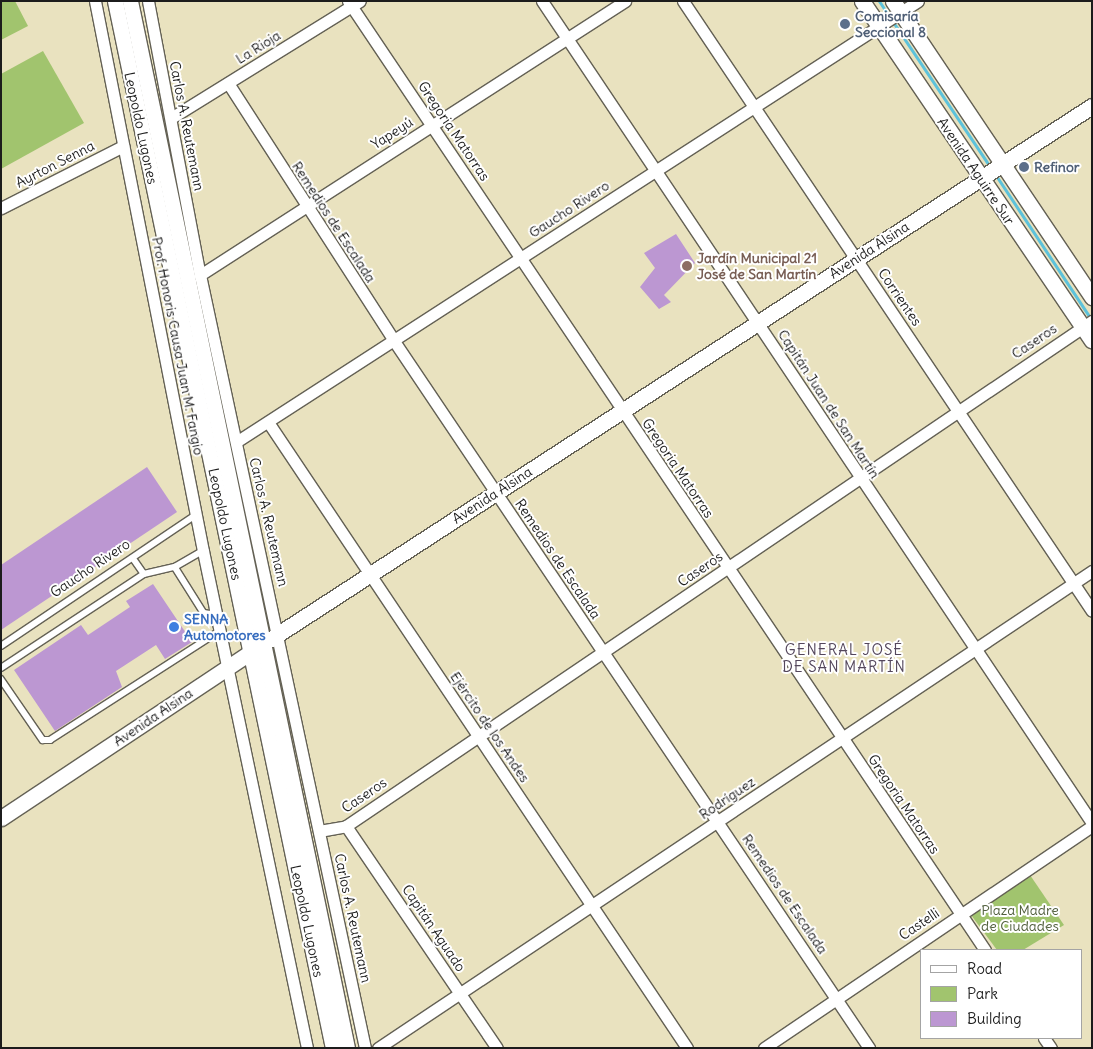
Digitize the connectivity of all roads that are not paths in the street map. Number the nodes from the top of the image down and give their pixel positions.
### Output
1 (95, 1) edge
2 (115, 1) edge
3 (130, 1) edge
4 (148, 1) edge
5 (542, 1) edge
6 (625, 1) edge
7 (683, 1) edge
8 (862, 1) edge
9 (918, 1) edge
10 (353, 3) edge
11 (896, 10) edge
12 (881, 26) junction
13 (567, 39) junction
14 (228, 83) junction
15 (1092, 106) edge
16 (755, 107) junction
17 (171, 118) junction
18 (432, 125) junction
19 (123, 146) junction
20 (656, 170) junction
21 (992, 173) junction
22 (305, 207) junction
23 (1, 208) edge
24 (522, 258) junction
25 (856, 259) junction
26 (200, 274) junction
27 (1092, 297) edge
28 (758, 322) junction
29 (1087, 323) edge
30 (1092, 340) edge
31 (394, 341) junction
32 (958, 410) junction
33 (622, 411) junction
34 (268, 422) junction
35 (236, 442) junction
36 (859, 478) junction
37 (496, 493) junction
38 (196, 515) junction
39 (203, 551) junction
40 (132, 558) junction
41 (175, 567) junction
42 (727, 569) junction
43 (1092, 571) edge
44 (144, 574) junction
45 (369, 575) junction
46 (1073, 583) junction
47 (1092, 611) edge
48 (216, 615) junction
49 (220, 631) junction
50 (279, 633) junction
51 (1, 646) edge
52 (258, 647) junction
53 (975, 648) junction
54 (603, 652) junction
55 (227, 667) junction
56 (1, 668) edge
57 (1, 679) edge
58 (477, 735) junction
59 (842, 740) junction
60 (1, 818) edge
61 (718, 822) junction
62 (1092, 825) edge
63 (346, 826) junction
64 (319, 831) junction
65 (593, 904) junction
66 (960, 914) junction
67 (984, 949) edge
68 (461, 994) junction
69 (836, 998) junction
70 (307, 1048) edge
71 (333, 1048) edge
72 (347, 1048) edge
73 (365, 1048) edge
74 (378, 1048) edge
75 (497, 1048) edge
76 (687, 1048) edge
77 (764, 1048) edge
78 (869, 1048) edge

1 - 19 street, Prof. Honoris Causa Juan M. Fangio
2 - 52 main road, Leopoldo Lugones
3 - 52 main road, Leopoldo Lugones
4 - 17 street, Carlos A. Reutemann
5 - 13 street, Capitán Juan de San Martín
6 - 13 street, Yapeyú
7 - 16 street, Corrientes
8 - 12 main road, Avenida Aguirre Sur
9 - 11 street, Gaucho Rivero
10 - 14 street, La Rioja
10 - 18 street, Gregoria Matorras
11 - 12 street, Gaucho Rivero
11 - 21 main road, Avenida Aguirre Sur
12 - 16 street, Gaucho Rivero
12 - 21 main road, Avenida Aguirre Sur
13 - 18 street, Yapeyú
13 - 20 street, Capitán Juan de San Martín
14 - 17 street, La Rioja
14 - 22 street, Remedios de Escalada
15 - 21 main road, Avenida Alsina
16 - 20 street, Gaucho Rivero
16 - 25 street, Corrientes
17 - 26 street, Carlos A. Reutemann
18 - 22 street, Yapeyú
18 - 24 street, Gregoria Matorras
19 - 23 street, Ayrton Senna
19 - 38 street, Prof. Honoris Causa Juan M. Fangio
20 - 24 street, Gaucho Rivero
20 - 28 street, Capitán Juan de San Martín
21 - 25 main road, Avenida Alsina
21 - 27 main road, Avenida Aguirre Sur
21 - 29 main road, Avenida Aguirre Sur
22 - 26 street, Yapeyú
22 - 31 street, Remedios de Escalada
24 - 31 street, Gaucho Rivero
24 - 33 street, Gregoria Matorras
25 - 28 main road, Avenida Alsina
25 - 32 street, Corrientes
26 - 35 street, Carlos A. Reutemann
28 - 33 main road, Avenida Alsina
28 - 36 street, Capitán Juan de San Martín
29 - 30 main road, Avenida Aguirre Sur
29 - 32 street, Caseros
31 - 34 street, Gaucho Rivero
31 - 37 street, Remedios de Escalada
32 - 36 street, Caseros
32 - 46 street, Corrientes
33 - 37 main road, Avenida Alsina
33 - 42 street, Gregoria Matorras
34 - 35 street, Gaucho Rivero
34 - 45 street, Ejército de los Andes
35 - 50 street, Carlos A. Reutemann
36 - 42 street, Caseros
36 - 53 street, Capitán Juan de San Martín
37 - 45 main road, Avenida Alsina
37 - 54 street, Remedios de Escalada
38 - 39 street, Prof. Honoris Causa Juan M. Fangio
38 - 40 lane, Gaucho Rivero
39 - 41 lane
39 - 48 street, Prof. Honoris Causa Juan M. Fangio
40 - 44 lane
40 - 51 lane, Gaucho Rivero
41 - 44 lane
41 - 48 lane
42 - 54 street, Caseros
42 - 59 street, Gregoria Matorras
43 - 46 street, Rodríguez
44 - 56 lane
45 - 50 main road, Avenida Alsina
45 - 58 street, Ejército de los Andes
46 - 47 street, Corrientes
46 - 53 street, Rodríguez
48 - 49 street, Prof. Honoris Causa Juan M. Fangio
49 - 55 street, Prof. Honoris Causa Juan M. Fangio
49 - 57 lane
50 - 52 main road, Avenida Alsina
50 - 64 street, Carlos A. Reutemann
52 - 55 main road, Avenida Alsina
52 - 71 main road, Leopoldo Lugones
52 - 72 main road, Leopoldo Lugones
53 - 59 street, Rodríguez
53 - 62 street, Capitán Juan de San Martín
54 - 58 street, Caseros
54 - 61 street, Remedios de Escalada
55 - 60 main road, Avenida Alsina
55 - 70 street, Prof. Honoris Causa Juan M. Fangio
58 - 63 street, Caseros
58 - 65 street, Ejército de los Andes
59 - 61 street, Rodríguez
59 - 66 street, Gregoria Matorras
61 - 65 street, Rodríguez
61 - 69 street, Remedios de Escalada
62 - 66 street, Castelli
63 - 64 street, Caseros
63 - 68 street, Capitán Aguado
64 - 73 street, Carlos A. Reutemann
65 - 68 street, Rodríguez
65 - 76 street, Ejército de los Andes
66 - 67 street, Gregoria Matorras
66 - 69 street, Castelli
68 - 74 street, Rodríguez
68 - 75 street, Capitán Aguado
69 - 77 street, Castelli
69 - 78 street, Remedios de Escalada

